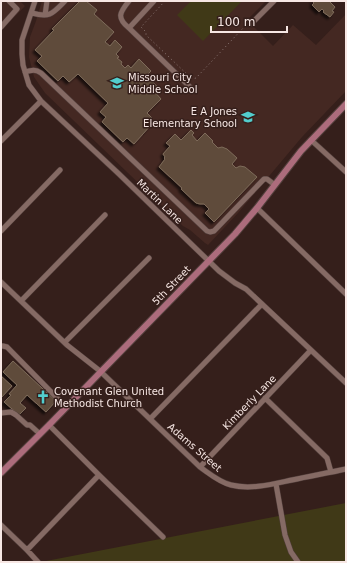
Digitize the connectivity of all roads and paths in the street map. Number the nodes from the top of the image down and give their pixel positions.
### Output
1 (9, 1) edge
2 (35, 1) edge
3 (47, 1) edge
4 (65, 1) edge
5 (129, 1) edge
6 (154, 1) edge
7 (165, 1) edge
8 (274, 1) edge
9 (32, 13) junction
10 (45, 15) junction
11 (249, 24) joint
12 (1, 27) edge
13 (129, 28) junction
14 (25, 72) junction
15 (191, 88) dead end
16 (41, 101) junction
17 (346, 104) edge
18 (311, 140) junction
19 (1, 141) edge
20 (60, 170) dead end
21 (346, 172) edge
22 (275, 185) junction
23 (257, 208) junction
24 (105, 215) dead end
25 (1, 231) edge
26 (149, 258) dead end
27 (209, 260) junction
28 (1, 282) edge
29 (346, 294) edge
30 (21, 301) junction
31 (262, 304) junction
32 (65, 342) junction
33 (2, 346) edge
34 (311, 350) junction
35 (100, 371) junction
36 (346, 384) edge
37 (265, 398) junction
38 (66, 407) junction
39 (1, 413) edge
40 (150, 419) junction
41 (49, 425) junction
42 (40, 434) junction
43 (200, 467) junction
44 (346, 469) edge
45 (331, 472) junction
46 (1, 473) edge
47 (99, 476) junction
48 (276, 484) junction
49 (1, 525) edge
50 (163, 537) dead end
51 (27, 550) junction
52 (38, 562) edge
53 (298, 562) edge

1 - 12 street
2 - 9 street, Martin Lane
3 - 10 street
4 - 10 street
5 - 13 street
6 - 13 street
7 - 11 path
8 - 11 street
9 - 10 street
9 - 14 street, Martin Lane
13 - 15 street
14 - 16 street, Martin Lane
14 - 22 street
16 - 19 street
16 - 27 street, Martin Lane
17 - 18 main road, 5th Street
18 - 21 street
18 - 22 main road, 5th Street
20 - 25 street
22 - 23 main road, 5th Street
23 - 27 main road, 5th Street
23 - 29 street
24 - 30 street
26 - 32 street
27 - 31 street, Martin Lane
27 - 35 main road, 5th Street
28 - 30 street, Adams Street
30 - 32 street, Adams Street
31 - 34 street, Martin Lane
31 - 40 street
32 - 35 street, Adams Street
33 - 38 street
34 - 36 street, Martin Lane
34 - 37 street, Kimberly Lane
35 - 38 main road, 5th Street
35 - 40 street, Adams Street
37 - 43 street, Kimberly Lane
37 - 45 street
38 - 41 main road, 5th Street
39 - 42 street
40 - 43 street, Adams Street
41 - 42 main road, 5th Street
41 - 47 street
42 - 46 main road, 5th Street
43 - 48 street, Adams Street
44 - 45 street, Adams Street
45 - 48 street, Adams Street
47 - 50 street
47 - 51 street
48 - 53 street
49 - 51 street
51 - 52 street

